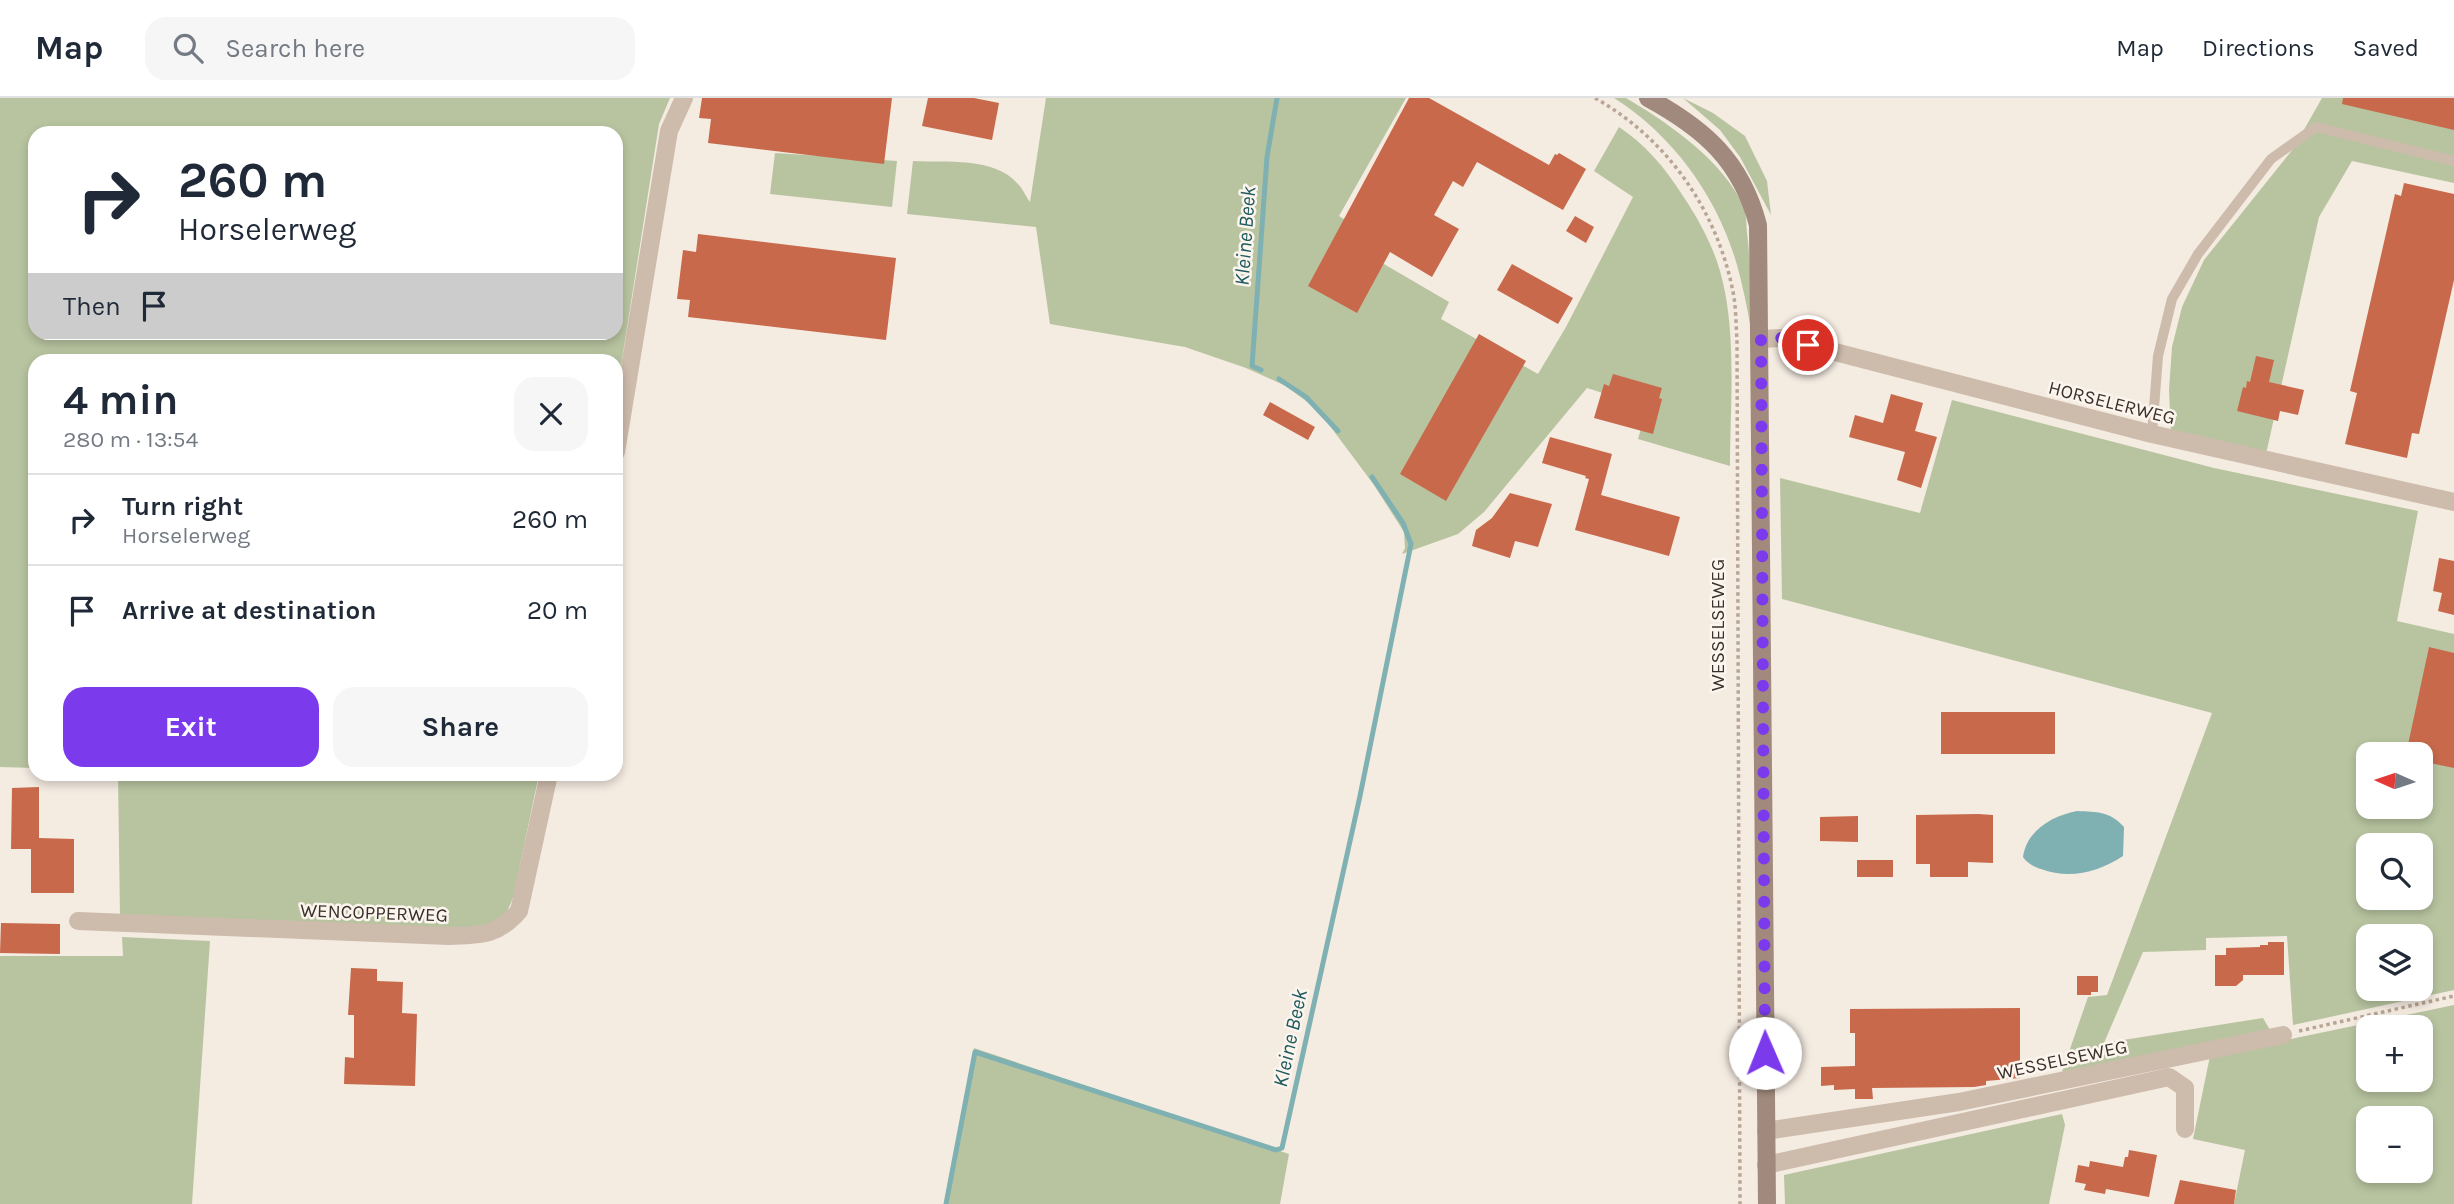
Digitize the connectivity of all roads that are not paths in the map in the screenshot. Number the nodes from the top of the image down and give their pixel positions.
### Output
1 (684, 98) edge
2 (1647, 98) edge
3 (2454, 162) edge
4 (1761, 339) junction
5 (623, 410) edge
6 (2152, 434) junction
7 (2454, 502) edge
8 (547, 781) edge
9 (78, 921) dead end
10 (2283, 1035) road end
11 (2185, 1129) dead end
12 (1766, 1131) junction
13 (1766, 1165) junction
14 (1767, 1204) edge

1 - 5 street
2 - 4 main road
3 - 6 lane
4 - 6 street, HORSELERWEG
4 - 12 main road
6 - 7 street, HORSELERWEG
8 - 9 street, WENCOPPERWEG
10 - 12 street, WESSELSEWEG
11 - 13 street
12 - 13 main road
13 - 14 main road

